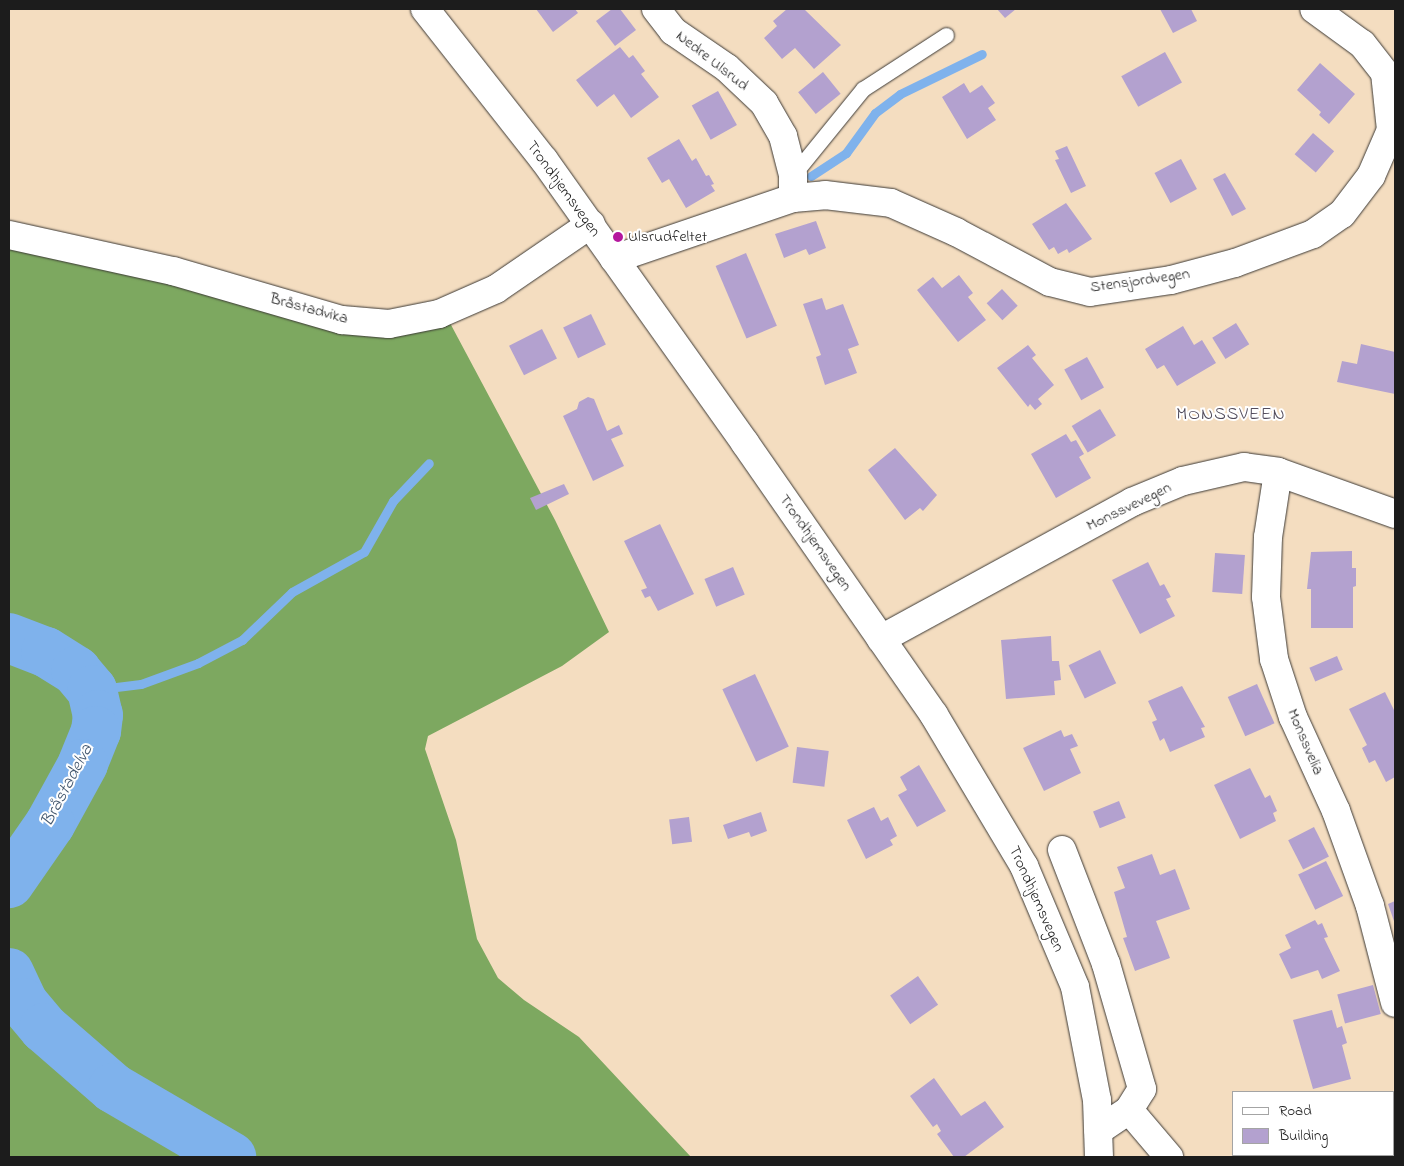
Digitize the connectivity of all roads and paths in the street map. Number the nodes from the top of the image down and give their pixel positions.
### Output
1 (425, 9) edge
2 (656, 9) edge
3 (1314, 9) edge
4 (946, 34) dead end
5 (1393, 135) edge
6 (793, 186) junction
7 (591, 224) junction
8 (9, 235) edge
9 (614, 259) junction
10 (1278, 472) junction
11 (1395, 514) edge
12 (881, 639) junction
13 (1062, 850) dead end
14 (1395, 1003) edge
15 (1129, 1110) junction
16 (1099, 1144) edge
17 (1169, 1157) edge

1 - 7 street, Trondhjemsvegen
2 - 6 street, Nedre Ulsrud
3 - 5 street, Stensjordvegen
4 - 6 lane
5 - 6 street, Stensjordvegen
6 - 9 street, Stensjordvegen
7 - 8 street, Bråstadvika
7 - 9 street, Trondhjemsvegen
9 - 12 street, Trondhjemsvegen
10 - 11 street, Monssvevegen
10 - 12 street, Monssvevegen
10 - 14 street, Monssvelia
12 - 16 street, Trondhjemsvegen
13 - 15 street, Trondhjemsvegen
15 - 16 street, Trondhjemsvegen
15 - 17 street

